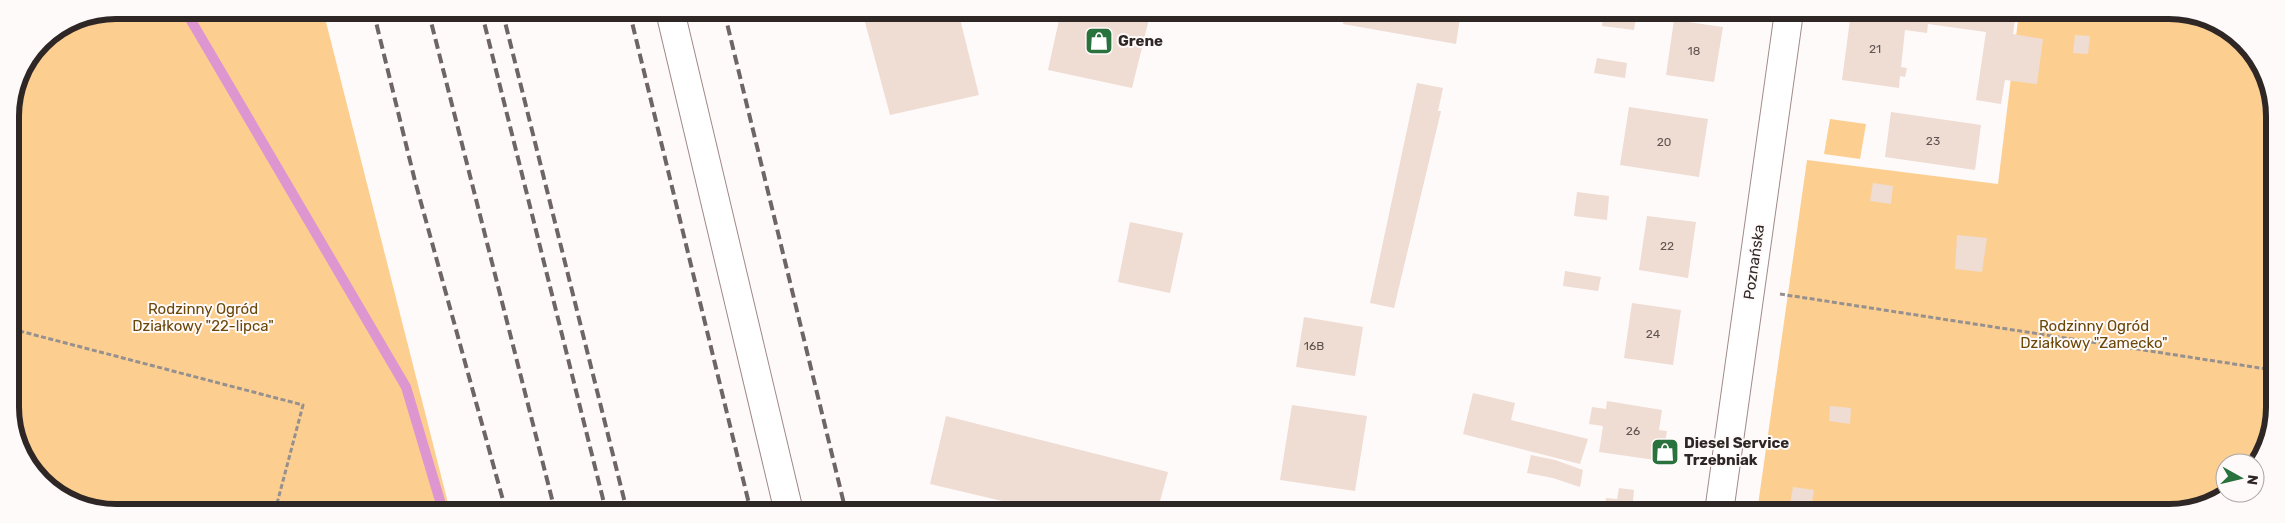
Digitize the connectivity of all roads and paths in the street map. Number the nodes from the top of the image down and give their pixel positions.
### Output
1 (672, 19) edge
2 (1788, 19) edge
3 (1750, 290) junction
4 (19, 331) edge
5 (2266, 369) edge
6 (276, 504) edge
7 (787, 504) edge
8 (1720, 504) edge

1 - 7 street
2 - 3 street, Poznańska
3 - 5 path
3 - 8 street, Poznańska
4 - 6 path

